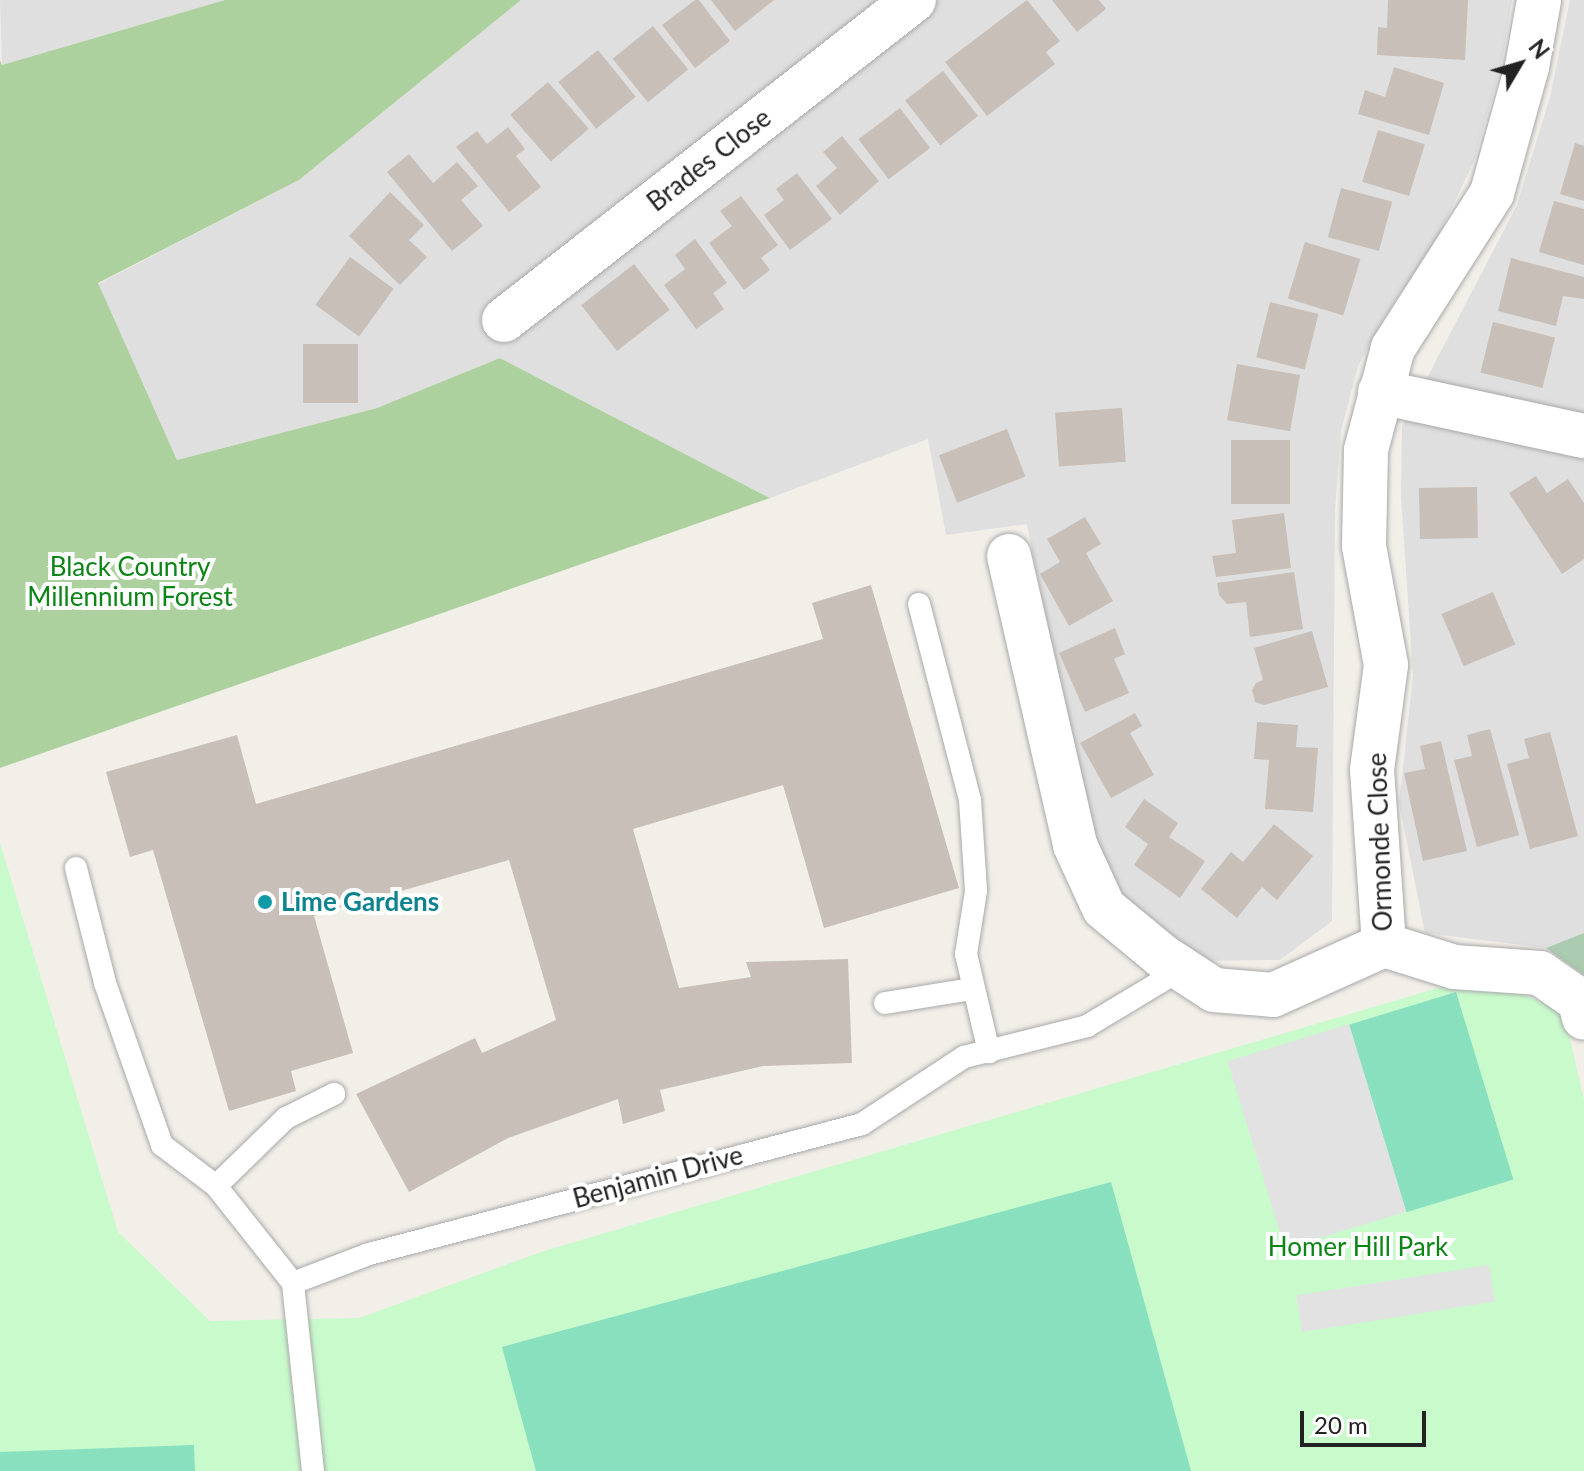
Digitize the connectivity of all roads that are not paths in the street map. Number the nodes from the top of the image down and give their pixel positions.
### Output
1 (914, 0) edge
2 (1539, 0) edge
3 (504, 320) dead end
4 (1380, 392) junction
5 (1584, 436) edge
6 (1009, 556) dead end
7 (919, 604) dead end
8 (76, 868) dead end
9 (1384, 945) junction
10 (1182, 969) junction
11 (1570, 977) edge
12 (971, 989) junction
13 (885, 1003) dead end
14 (1584, 1018) edge
15 (989, 1052) junction
16 (334, 1094) dead end
17 (216, 1186) junction
18 (293, 1283) junction
19 (313, 1471) edge

1 - 3 street, Brades Close
2 - 4 street, Ormonde Close
4 - 5 street
4 - 9 street, Ormonde Close
6 - 10 street, Ormonde Close
7 - 12 lane
8 - 17 lane
9 - 10 street, Ormonde Close
9 - 11 street
10 - 15 lane, Benjamin Drive
11 - 14 street
12 - 13 lane
12 - 15 lane
15 - 18 lane, Benjamin Drive
16 - 17 lane
17 - 18 lane
18 - 19 lane

